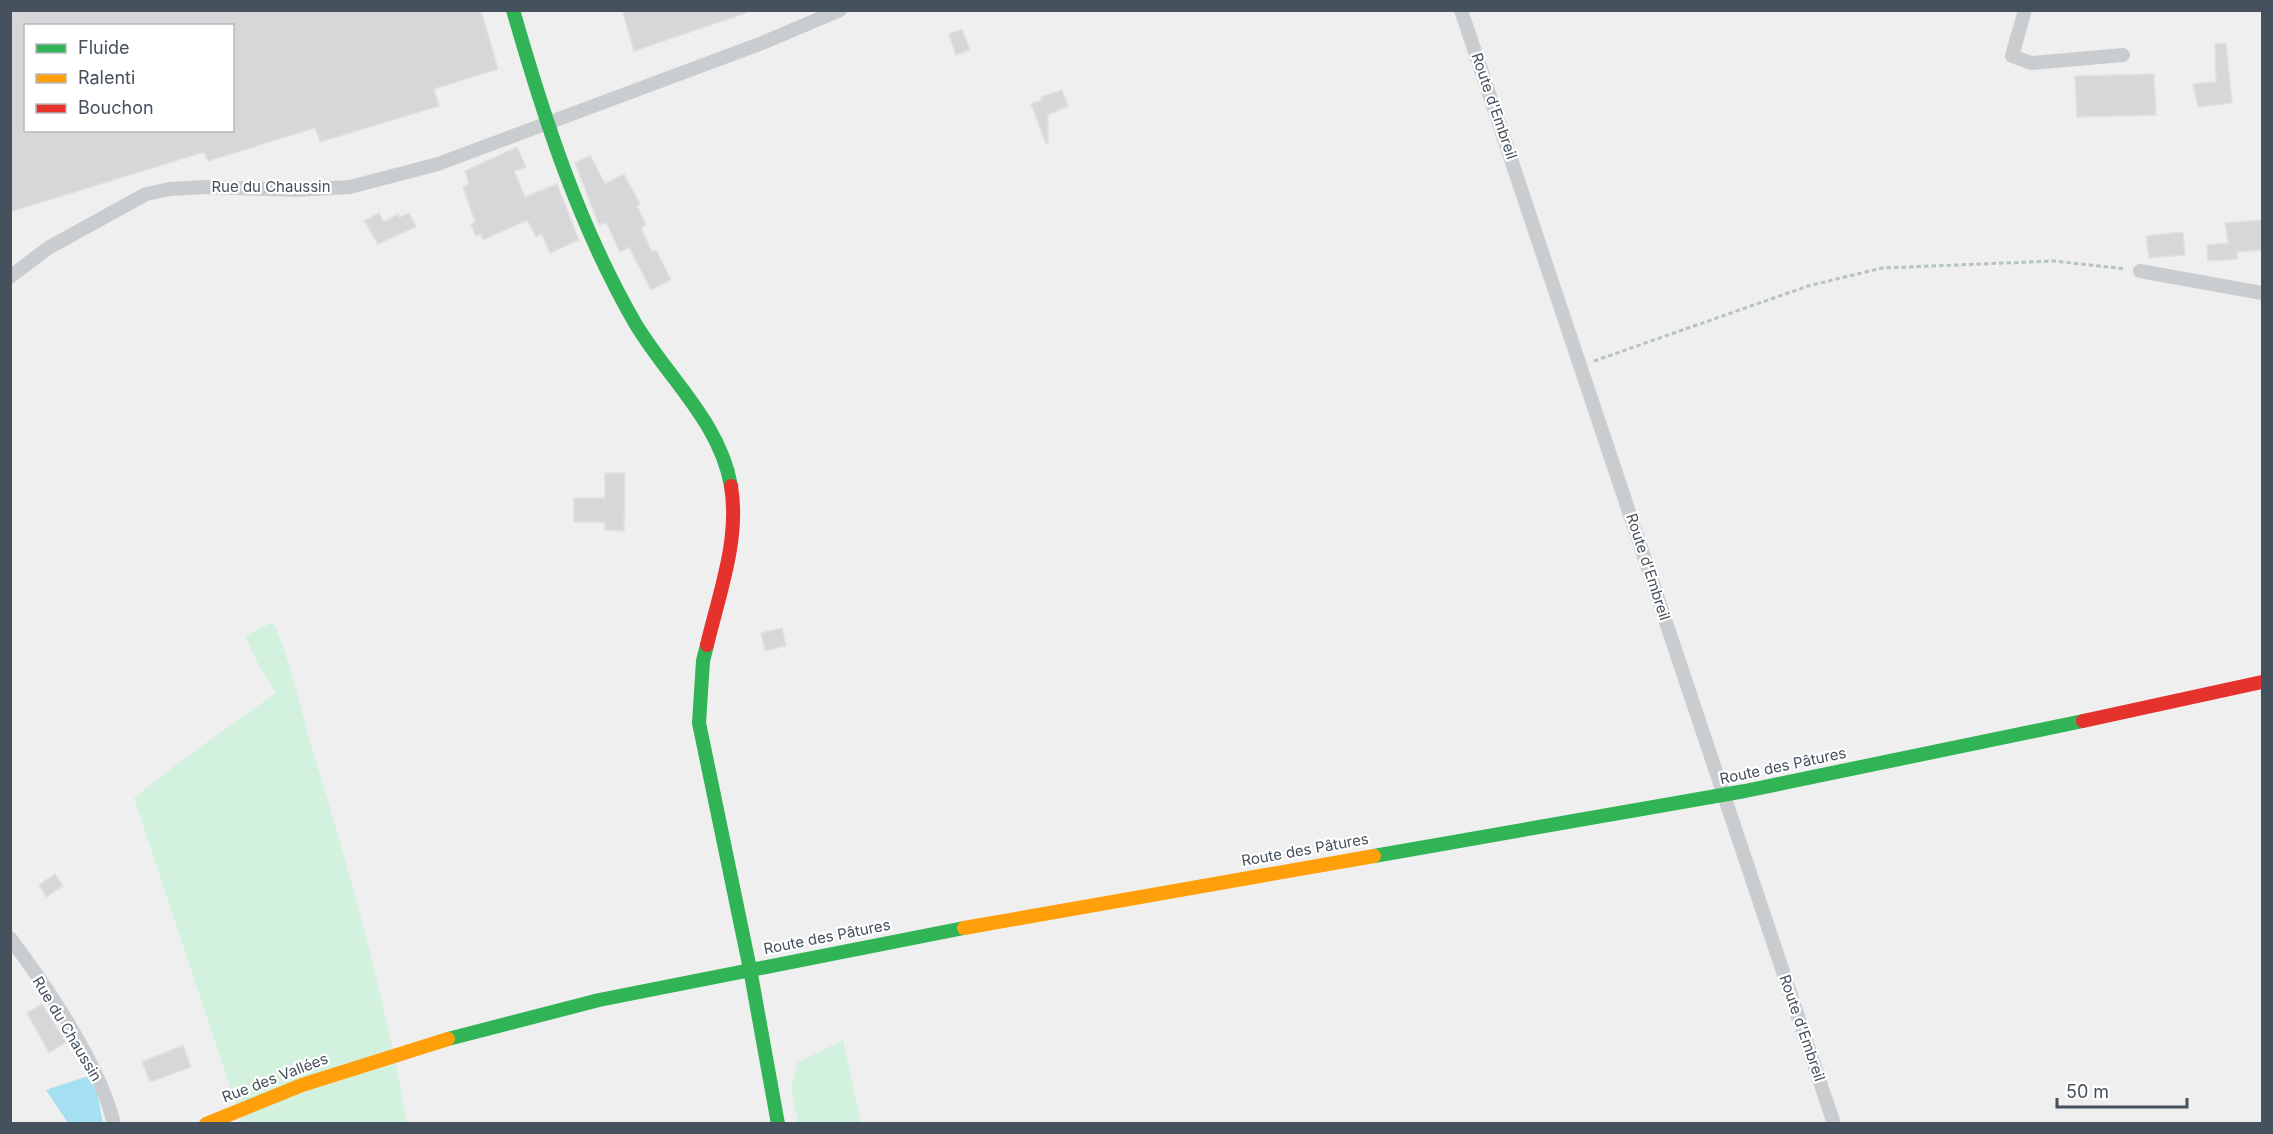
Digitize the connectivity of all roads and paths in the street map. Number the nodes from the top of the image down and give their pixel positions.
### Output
1 (513, 10) edge
2 (840, 10) edge
3 (1461, 10) edge
4 (2025, 10) edge
5 (2123, 55) dead end
6 (546, 124) junction
7 (2140, 271) joint
8 (10, 277) edge
9 (2262, 293) edge
10 (1582, 365) junction
11 (2262, 682) edge
12 (1723, 795) junction
13 (10, 938) edge
14 (750, 969) junction
15 (357, 1064) joint
16 (114, 1124) edge
17 (206, 1124) edge
18 (778, 1124) edge
19 (1834, 1124) edge

1 - 6 street
2 - 6 street, Rue du Chaussin
3 - 10 street, Route d'Embreil
4 - 5 street
6 - 8 street, Rue du Chaussin
6 - 14 street
7 - 9 street
7 - 10 path
10 - 12 street, Route d'Embreil
11 - 12 street, Route des Pâtures
12 - 14 street, Route des Pâtures
12 - 19 street, Route d'Embreil
13 - 16 street, Rue du Chaussin
14 - 15 street, Route des Pâtures
14 - 18 street
15 - 17 street, Rue des Vallées

